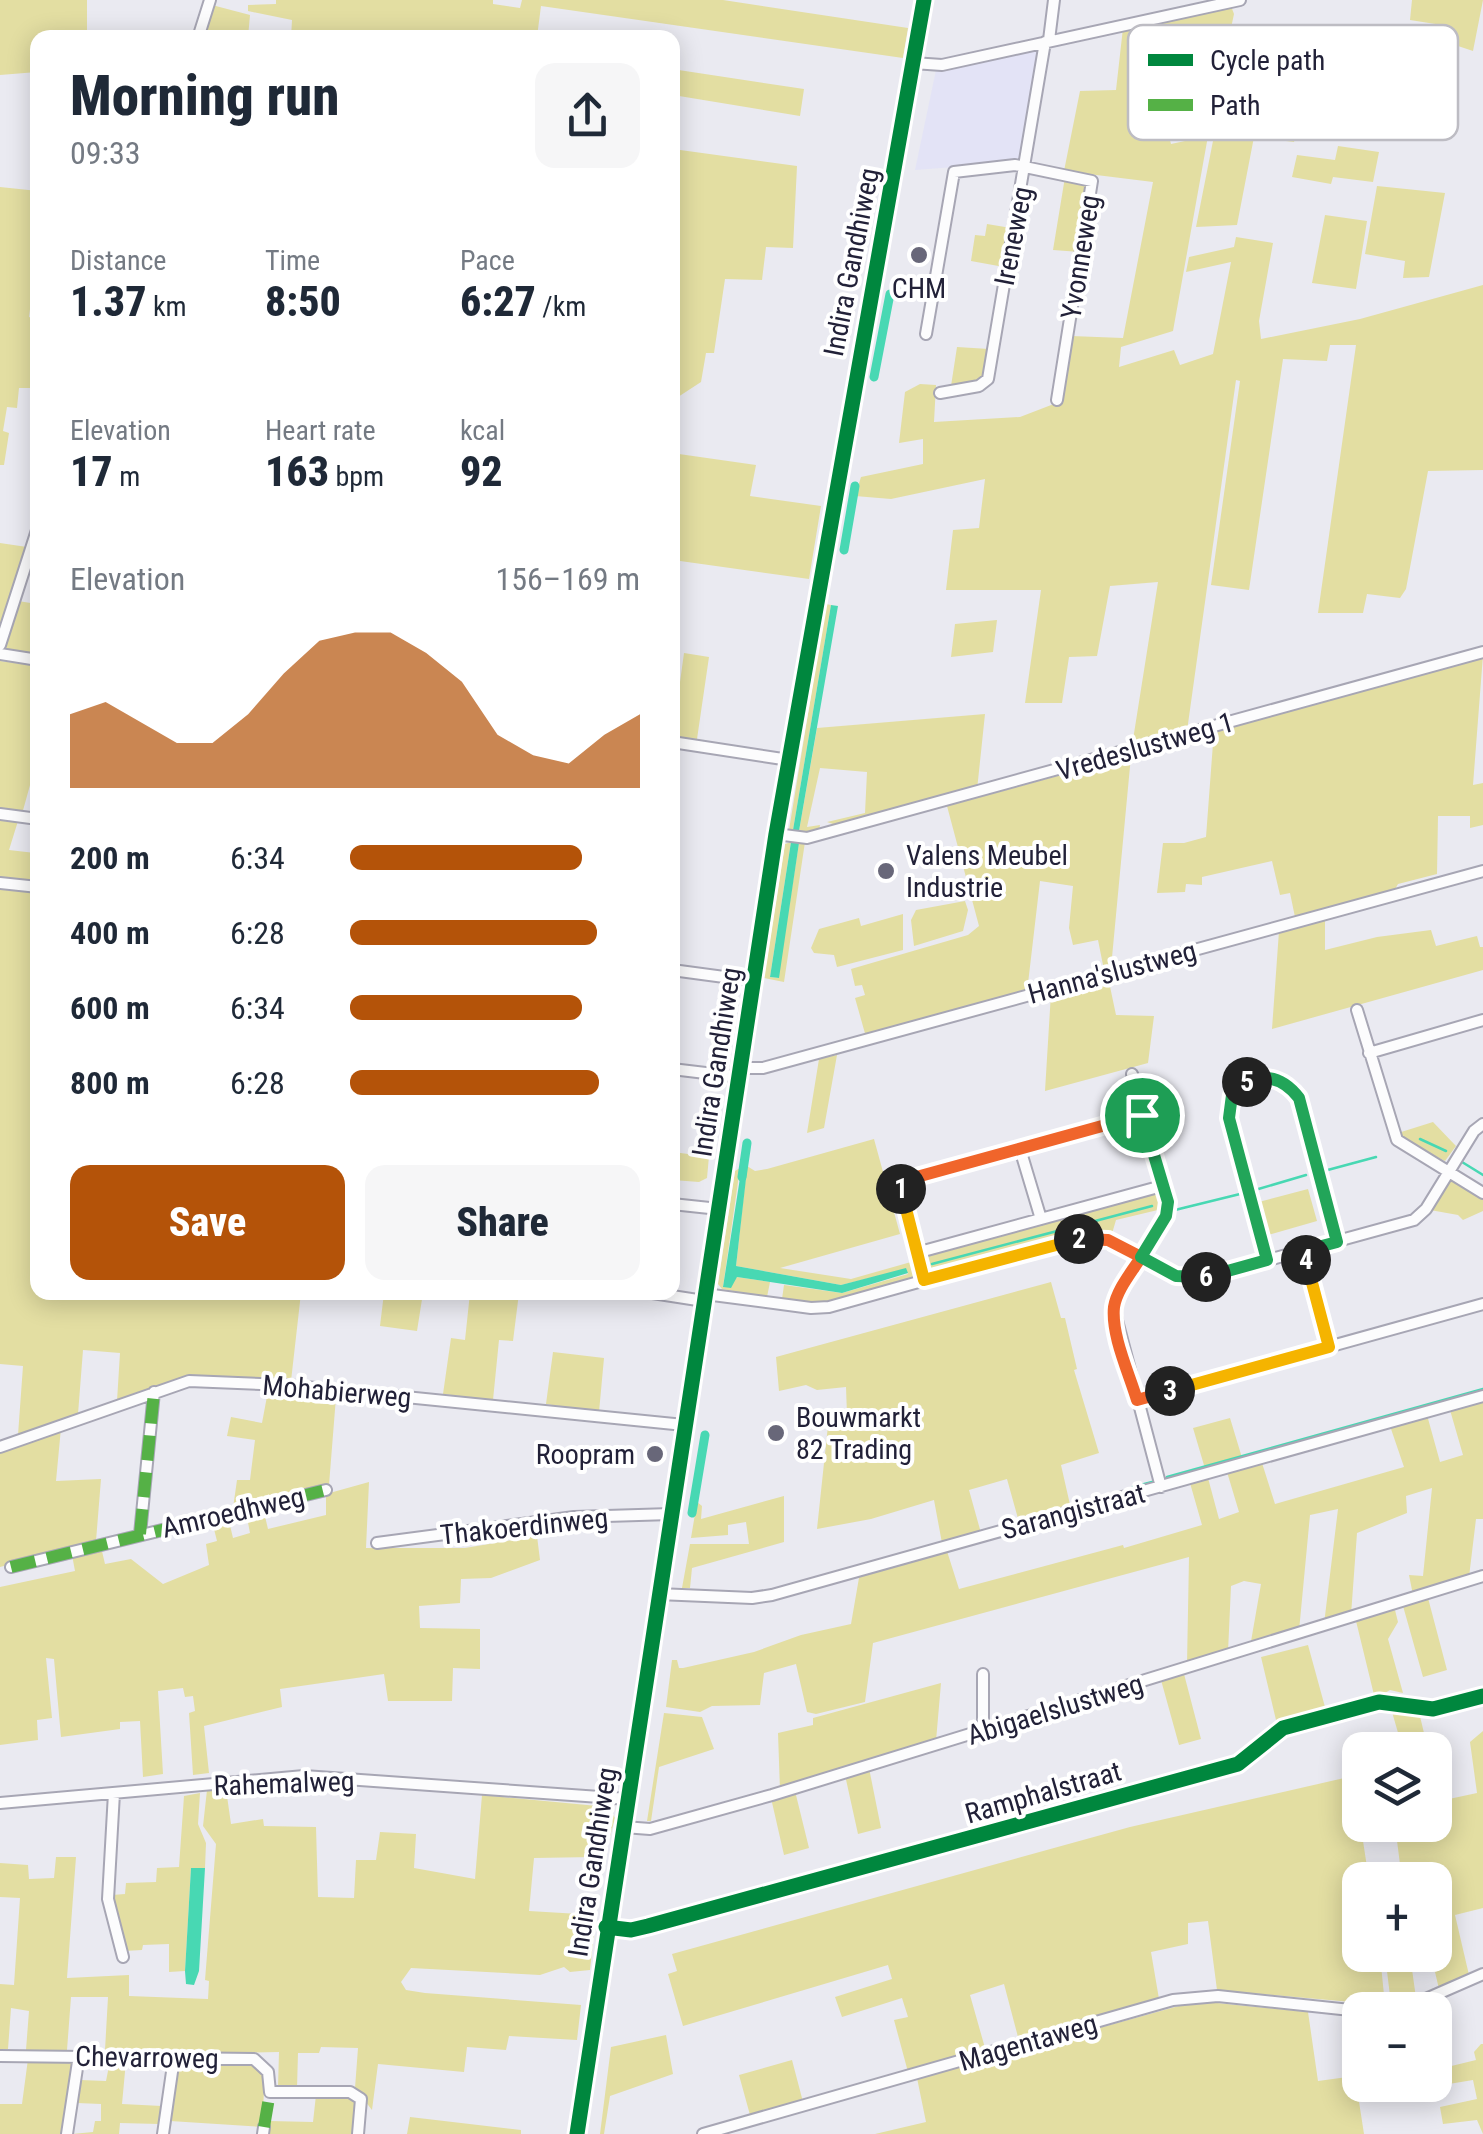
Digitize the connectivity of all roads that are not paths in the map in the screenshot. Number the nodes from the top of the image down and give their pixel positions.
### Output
1 (210, 0) edge
2 (924, 0) edge
3 (1054, 0) edge
4 (1240, 0) edge
5 (1201, 4) edge
6 (201, 30) edge
7 (1047, 41) junction
8 (917, 64) junction
9 (1027, 167) junction
10 (926, 334) dead end
11 (940, 393) dead end
12 (1057, 400) dead end
13 (30, 552) edge
14 (0, 645) edge
15 (1483, 652) edge
16 (0, 654) edge
17 (30, 659) edge
18 (680, 743) edge
19 (789, 760) junction
20 (0, 814) edge
21 (30, 818) edge
22 (782, 835) junction
23 (1483, 871) edge
24 (0, 883) edge
25 (30, 886) edge
26 (680, 971) edge
27 (754, 981) junction
28 (1358, 1010) dead end
29 (1483, 1020) edge
30 (1370, 1052) junction
31 (680, 1069) edge
32 (740, 1073) junction
33 (1132, 1074) dead end
34 (1142, 1115) junction
35 (1483, 1124) edge
36 (1020, 1149) junction
37 (1449, 1171) junction
38 (1162, 1186) junction
39 (1483, 1193) edge
40 (680, 1205) edge
41 (719, 1209) junction
42 (1041, 1218) junction
43 (1337, 1242) junction
44 (1303, 1251) junction
45 (916, 1253) junction
46 (1141, 1257) junction
47 (1267, 1260) junction
48 (924, 1280) junction
49 (680, 1294) edge
50 (707, 1296) junction
51 (1483, 1304) edge
52 (1329, 1347) junction
53 (154, 1392) junction
54 (1483, 1396) edge
55 (1137, 1400) junction
56 (684, 1425) junction
57 (0, 1447) edge
58 (1161, 1487) junction
59 (326, 1490) dead end
60 (671, 1514) junction
61 (140, 1534) junction
62 (377, 1543) dead end
63 (12, 1566) dead end
64 (1483, 1576) edge
65 (663, 1594) junction
66 (982, 1674) dead end
67 (1483, 1696) edge
68 (983, 1730) junction
69 (114, 1793) junction
70 (628, 1799) junction
71 (0, 1803) edge
72 (624, 1827) junction
73 (606, 1927) junction
74 (123, 1957) dead end
75 (1483, 1974) edge
76 (1442, 1992) edge
77 (1342, 2009) edge
78 (79, 2055) junction
79 (0, 2056) edge
80 (174, 2058) junction
81 (67, 2134) edge
82 (163, 2134) edge
83 (358, 2134) edge
84 (576, 2134) edge
85 (702, 2134) edge

1 - 6 street
2 - 8 main road, Indira Gandhiweg
3 - 7 street, Ireneweg
4 - 5 street
5 - 7 street
7 - 8 street
7 - 9 street, Ireneweg
8 - 19 main road, Indira Gandhiweg
9 - 10 street
9 - 11 street, Ireneweg
9 - 12 street, Yvonneweg
13 - 14 street
15 - 22 street, Vredeslustweg 1
16 - 17 street
18 - 19 street
19 - 22 main road, Indira Gandhiweg
20 - 21 street
22 - 27 main road, Indira Gandhiweg
23 - 32 street, Hanna'slustweg
24 - 25 street
26 - 27 street
27 - 32 main road, Indira Gandhiweg
28 - 30 street
29 - 30 street
30 - 37 street
31 - 32 street, Hanna'slustweg
32 - 41 main road, Indira Gandhiweg
33 - 34 street
34 - 36 street
34 - 38 street
35 - 37 street
36 - 42 street
36 - 45 street
37 - 39 street
37 - 43 street
38 - 42 street
38 - 46 street
40 - 41 street
41 - 50 main road, Indira Gandhiweg
42 - 45 street
43 - 44 street
43 - 47 street
44 - 47 street
44 - 52 street
45 - 48 street
46 - 47 street
46 - 48 street
46 - 55 street
48 - 50 street
49 - 50 street
50 - 56 main road, Indira Gandhiweg
51 - 52 street
52 - 55 street
53 - 56 street, Mohabierweg
53 - 57 street, Mohabierweg
53 - 61 street, Amroedhweg
54 - 58 street, Sarangistraat
55 - 58 street
56 - 60 main road, Indira Gandhiweg
58 - 65 street, Sarangistraat
59 - 61 street, Amroedhweg
60 - 62 street, Thakoerdinweg
60 - 65 main road, Indira Gandhiweg
61 - 63 street, Amroedhweg
64 - 68 street, Abigaelslustweg
65 - 70 main road, Indira Gandhiweg
66 - 68 street
67 - 73 street, Ramphalstraat
68 - 72 street, Abigaelslustweg
69 - 70 street, Rahemalweg
69 - 71 street, Rahemalweg
69 - 74 street
70 - 72 main road, Indira Gandhiweg
72 - 73 main road, Indira Gandhiweg
73 - 84 main road, Indira Gandhiweg
75 - 76 street
77 - 85 street, Magentaweg
78 - 79 street, Chevarroweg
78 - 80 street, Chevarroweg
78 - 81 street
80 - 82 street
80 - 83 street, Chevarroweg

